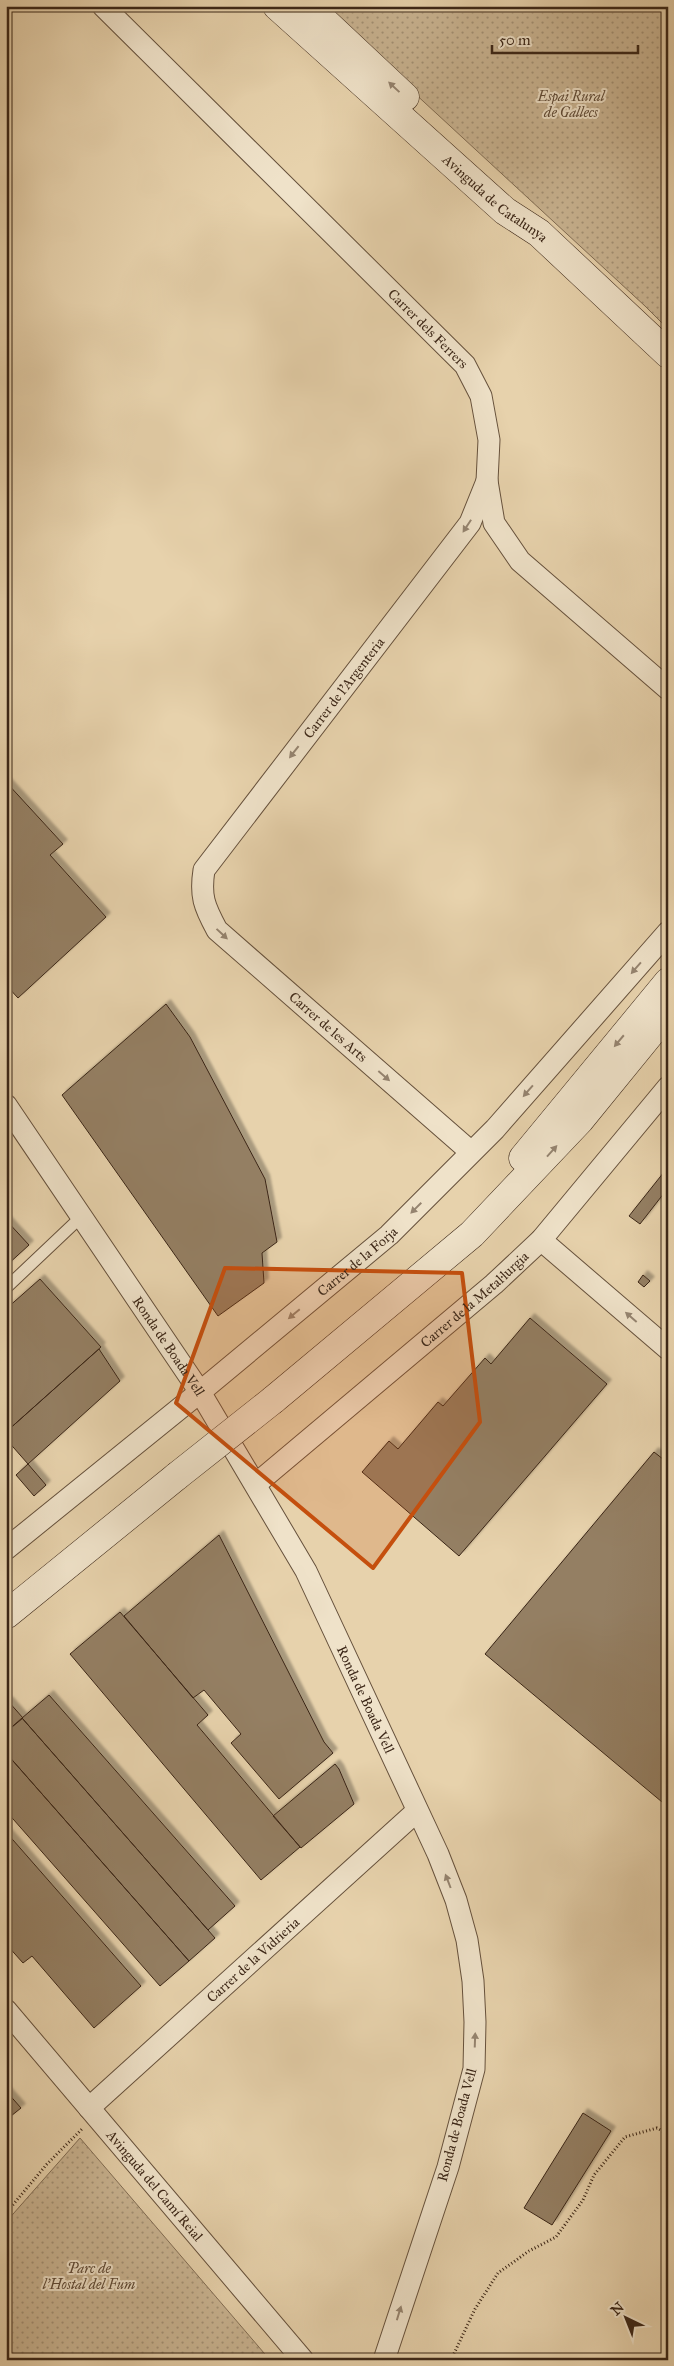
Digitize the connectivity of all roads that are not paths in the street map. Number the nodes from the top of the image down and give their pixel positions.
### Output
1 (103, 6) edge
2 (262, 6) edge
3 (277, 6) edge
4 (294, 6) edge
5 (308, 6) edge
6 (356, 51) junction
7 (440, 154) junction
8 (539, 233) junction
9 (579, 269) junction
10 (668, 354) edge
11 (668, 374) edge
12 (487, 481) junction
13 (668, 689) edge
14 (201, 892) joint
15 (668, 932) edge
16 (668, 982) edge
17 (668, 1012) edge
18 (668, 1087) edge
19 (6, 1105) edge
20 (471, 1152) junction
21 (82, 1216) junction
22 (541, 1240) junction
23 (416, 1282) junction
24 (6, 1288) edge
25 (668, 1349) edge
26 (200, 1392) junction
27 (256, 1484) junction
28 (6, 1549) edge
29 (6, 1615) edge
30 (417, 1811) junction
31 (6, 2010) edge
32 (92, 2111) junction
33 (303, 2360) edge
34 (384, 2360) edge

1 - 12 street, Carrer dels Ferrers
2 - 7 street
3 - 7 street, Avinguda de Catalunya
4 - 6 street
5 - 6 street, Avinguda de Catalunya
8 -> 6 street, Avinguda de Catalunya
7 - 8 street, Avinguda de Catalunya
8 - 9 street
9 - 10 street
9 - 11 street
12 - 13 street, Carrer dels Ferrers
12 -> 14 street, Carrer de l'Argenteria
14 -> 20 street, Carrer de les Arts
15 -> 20 street, Carrer de la Forja
16 -> 23 street
23 -> 17 street
18 - 22 street, Carrer de la Metal·lurgia
19 - 21 street, Ronda de Boada Vell
20 -> 26 street, Carrer de la Forja
21 - 24 lane
21 - 26 street, Ronda de Boada Vell
25 -> 22 street
22 - 27 street, Carrer de la Metal·lurgia
23 - 29 street, bridge
26 - 27 street, Ronda de Boada Vell
26 - 28 street, Carrer de la Forja
27 - 30 street, Ronda de Boada Vell
30 - 32 street, Carrer de la Vidrieria
34 -> 30 street, Ronda de Boada Vell
31 - 32 street, Avinguda del Camí Reial
32 - 33 street, Avinguda del Camí Reial

